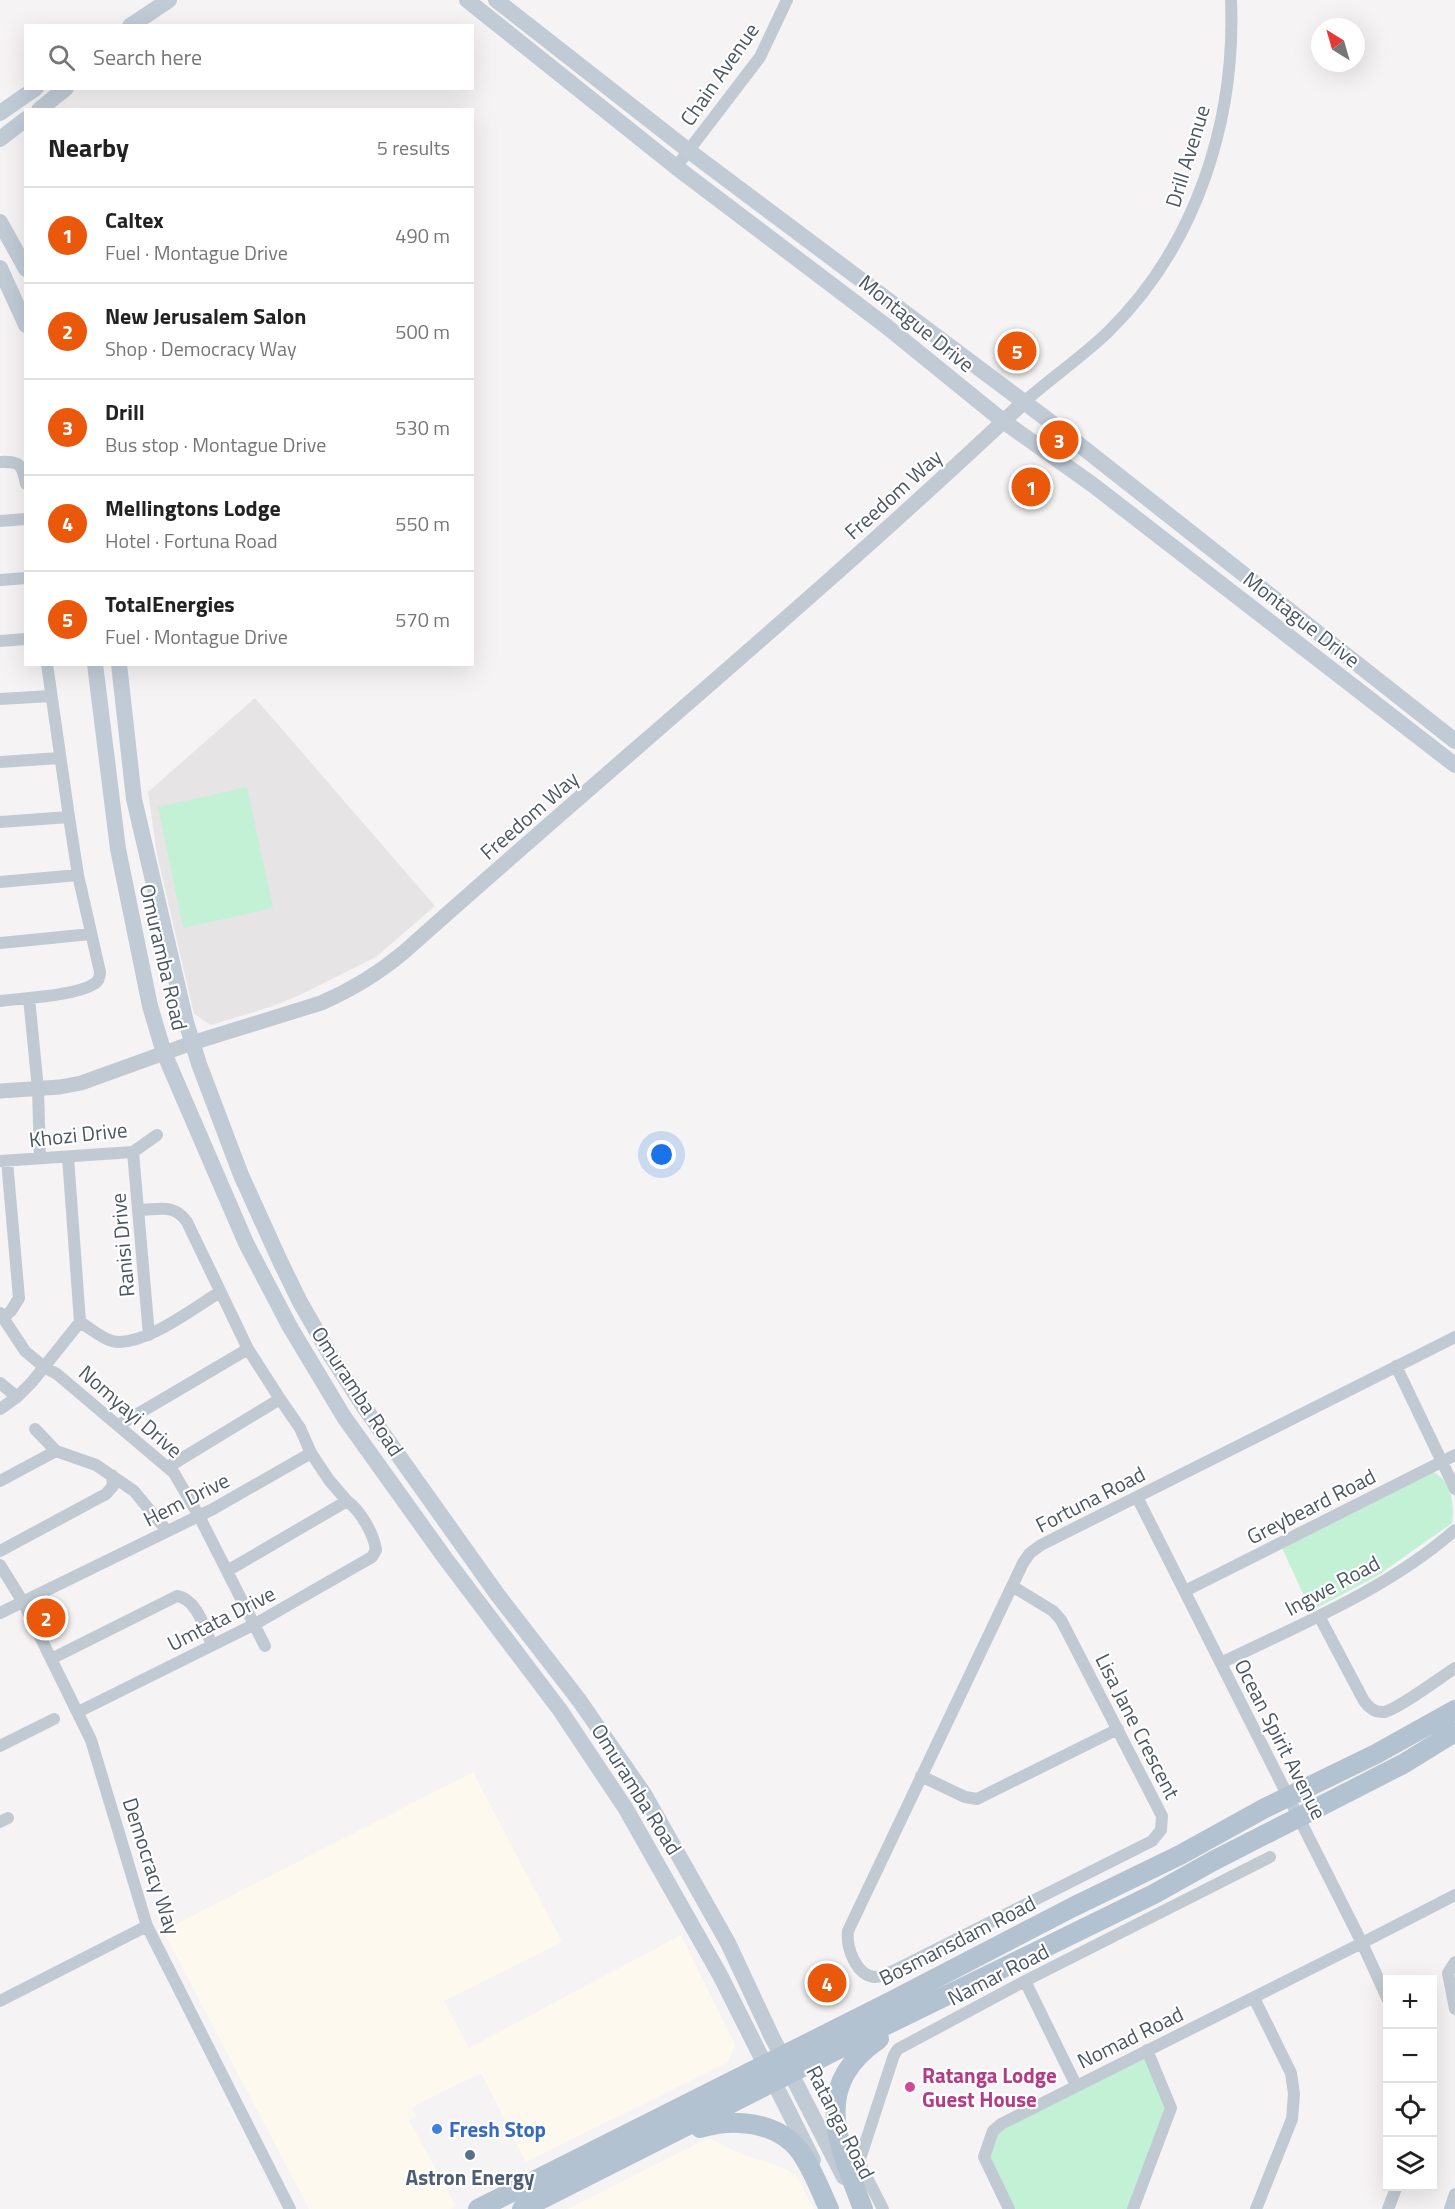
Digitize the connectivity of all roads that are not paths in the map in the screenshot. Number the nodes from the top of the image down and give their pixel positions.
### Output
1 (169, 0) edge
2 (179, 0) edge
3 (467, 0) edge
4 (496, 0) edge
5 (787, 0) edge
6 (1231, 0) edge
7 (133, 24) edge
8 (149, 24) edge
9 (33, 90) edge
10 (64, 90) edge
11 (41, 108) edge
12 (0, 113) edge
13 (24, 121) edge
14 (0, 139) edge
15 (689, 151) junction
16 (676, 167) junction
17 (0, 222) edge
18 (24, 265) edge
19 (0, 268) edge
20 (24, 321) edge
21 (1023, 402) junction
22 (1004, 421) junction
23 (0, 462) edge
24 (24, 473) edge
25 (24, 519) edge
26 (0, 521) edge
27 (24, 578) edge
28 (0, 580) edge
29 (24, 639) edge
30 (0, 641) edge
31 (47, 666) edge
32 (95, 666) edge
33 (119, 666) edge
34 (51, 696) junction
35 (0, 699) edge
36 (1455, 741) edge
37 (59, 758) junction
38 (0, 762) edge
39 (1455, 765) edge
40 (69, 817) junction
41 (0, 822) edge
42 (78, 875) junction
43 (0, 882) edge
44 (91, 934) junction
45 (0, 943) edge
46 (29, 998) junction
47 (0, 1000) edge
48 (192, 1042) junction
49 (164, 1053) junction
50 (39, 1089) junction
51 (0, 1091) edge
52 (157, 1136) dead end
53 (133, 1152) junction
54 (68, 1157) junction
55 (40, 1158) junction
56 (4, 1161) edge
57 (138, 1210) junction
58 (220, 1292) junction
59 (2, 1315) edge
60 (80, 1322) junction
61 (149, 1335) junction
62 (1455, 1336) edge
63 (248, 1349) junction
64 (1396, 1366) junction
65 (44, 1367) junction
66 (0, 1383) edge
67 (17, 1397) junction
68 (280, 1399) junction
69 (0, 1409) edge
70 (119, 1425) junction
71 (35, 1430) dead end
72 (56, 1451) junction
73 (311, 1453) junction
74 (1455, 1455) edge
75 (1441, 1462) junction
76 (168, 1467) junction
77 (111, 1475) junction
78 (0, 1481) edge
79 (1455, 1489) edge
80 (1137, 1497) junction
81 (346, 1501) junction
82 (199, 1516) junction
83 (1455, 1530) edge
84 (167, 1531) junction
85 (0, 1551) edge
86 (0, 1565) edge
87 (227, 1570) junction
88 (1012, 1586) junction
89 (1185, 1591) junction
90 (23, 1602) junction
91 (0, 1613) edge
92 (1319, 1616) junction
93 (255, 1624) junction
94 (212, 1645) junction
95 (265, 1646) dead end
96 (51, 1659) junction
97 (1221, 1663) junction
98 (1455, 1668) edge
99 (1455, 1710) edge
100 (78, 1712) junction
101 (54, 1719) dead end
102 (1118, 1729) junction
103 (1455, 1732) edge
104 (0, 1746) edge
105 (921, 1776) junction
106 (1287, 1797) junction
107 (1298, 1818) junction
108 (1270, 1857) dead end
109 (1455, 1894) edge
110 (147, 1926) junction
111 (1362, 1943) junction
112 (1455, 1962) edge
113 (863, 1973) joint
114 (1025, 1981) junction
115 (1383, 1989) edge
116 (1254, 1998) junction
117 (0, 2001) edge
118 (923, 2008) junction
119 (1455, 2009) edge
120 (1147, 2050) junction
121 (773, 2059) junction
122 (783, 2078) junction
123 (1076, 2085) junction
124 (654, 2143) junction
125 (1395, 2191) edge
126 (1455, 2194) edge
127 (290, 2209) edge
128 (478, 2209) edge
129 (522, 2209) edge
130 (829, 2209) edge
131 (837, 2209) edge
132 (862, 2209) edge
133 (883, 2209) edge
134 (1009, 2209) edge
135 (1133, 2209) edge
136 (1256, 2209) edge
137 (1388, 2209) edge
138 (1450, 2209) edge

1 - 7 main road
2 - 8 main road
3 - 16 main road, Montague Drive
4 - 15 main road, Montague Drive
5 - 15 street, Chain Avenue
6 - 21 street, Drill Avenue
9 - 12 main road
10 - 11 main road
13 - 14 main road
15 - 16 street, Chain Avenue
15 - 21 main road, Montague Drive
16 - 22 main road, Montague Drive
17 - 18 main road
19 - 20 main road
21 - 22 street, Freedom Way
21 - 36 main road, Montague Drive
22 - 39 main road, Montague Drive
22 - 48 street, Freedom Way
23 - 24 street
25 - 26 street
27 - 28 street
29 - 30 street
31 - 34 street
32 - 49 main road, Omuramba Road
33 - 48 main road, Omuramba Road
34 - 35 street
34 - 37 street
37 - 38 street
37 - 40 street
40 - 41 street
40 - 42 street
42 - 43 street
42 - 44 street
44 - 45 street
44 - 46 street
46 - 47 street
46 - 50 street
48 - 49 street, Freedom Way
48 - 121 main road, Omuramba Road
49 - 50 street, Freedom Way
49 - 121 main road, Omuramba Road
50 - 51 street, Freedom Way
50 - 55 street
52 - 53 street, Khozi Drive
53 - 54 street, Khozi Drive
53 - 57 street, Ranisi Drive
54 - 55 street, Khozi Drive
54 - 60 street
55 - 56 street, Khozi Drive
56 - 59 street
57 - 58 street
57 - 61 street, Ranisi Drive
58 - 61 street
58 - 63 street
59 - 65 street, Nomyayi Drive
60 - 61 street
60 - 65 street
62 - 64 street, Fortuna Road
63 - 68 street
63 - 70 street
64 - 75 street
64 - 80 street, Fortuna Road
65 - 67 street
65 - 70 street, Nomyayi Drive
66 - 67 street
67 - 69 street
68 - 73 street
68 - 76 street
70 - 76 street, Nomyayi Drive
71 - 72 street
72 - 77 street
72 - 78 street
73 - 81 street
73 - 82 street, Hem Drive
74 - 75 street, Greybeard Road
75 - 79 street
75 - 89 street, Greybeard Road
76 - 82 street, Nomyayi Drive
77 - 84 street
77 - 85 street
80 - 88 street, Fortuna Road
80 - 89 street, Ocean Spirit Avenue
81 - 87 street
81 - 93 street, Umtata Drive
82 - 84 street, Hem Drive
82 - 87 street, Nomyayi Drive
83 - 92 street, Ingwe Road
84 - 90 street, Hem Drive
86 - 90 street, Democracy Way
87 - 93 street, Nomyayi Drive
88 - 102 street, Lisa Jane Crescent
88 - 105 street, Fortuna Road
89 - 97 street, Ocean Spirit Avenue
90 - 91 street, Hem Drive
90 - 96 street, Democracy Way
92 - 97 street, Ingwe Road
92 - 98 street
93 - 94 street, Umtata Drive
93 - 95 street, Nomyayi Drive
94 - 96 street
94 - 100 street, Umtata Drive
96 - 100 street, Democracy Way
97 - 106 street, Ocean Spirit Avenue
99 - 106 main road, Bosmansdam Road
100 - 110 street, Democracy Way
101 - 104 street
102 - 105 street
102 - 113 street, Lisa Jane Crescent
103 - 107 main road
105 - 113 street, Fortuna Road
106 - 107 street, Ocean Spirit Avenue
106 - 121 main road, Bosmansdam Road
107 - 111 street, Ocean Spirit Avenue
107 - 118 main road
108 - 114 street, Namar Road
109 - 111 street, Nomad Road
110 - 117 street
110 - 127 street, Democracy Way
111 - 115 street, Ocean Spirit Avenue
111 - 116 street, Nomad Road
112 - 119 street
114 - 123 street
114 - 133 street, Namar Road
116 - 120 street, Nomad Road
116 - 136 street
118 - 122 main road
118 - 132 main road
120 - 123 street, Nomad Road
120 - 135 street
121 - 122 main road, Ratanga Road
121 - 128 main road, Bosmansdam Road
122 - 124 main road
122 - 131 main road, Ratanga Road
122 - 132 main road, Ratanga Road
123 - 134 street, Nomad Road
124 - 129 main road
124 - 130 main road
125 - 137 street
126 - 138 street

